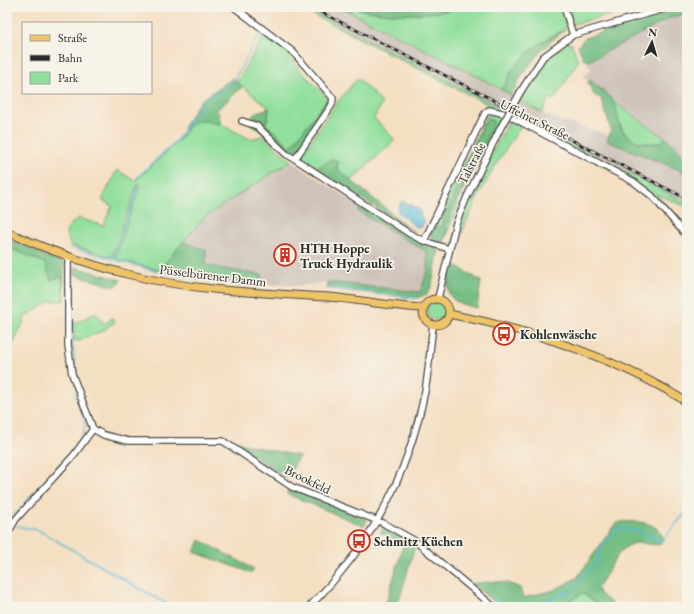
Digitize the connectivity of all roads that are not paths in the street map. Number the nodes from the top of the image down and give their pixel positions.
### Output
1 (234, 7) edge
2 (564, 7) edge
3 (671, 7) edge
4 (573, 35) junction
5 (242, 121) dead end
6 (295, 159) junction
7 (7, 232) edge
8 (687, 236) edge
9 (424, 241) junction
10 (449, 249) junction
11 (70, 257) junction
12 (438, 298) junction
13 (422, 308) junction
14 (449, 314) junction
15 (433, 325) junction
16 (687, 402) edge
17 (93, 429) junction
18 (377, 521) junction
19 (7, 535) edge
20 (308, 607) edge
21 (494, 607) edge

1 - 6 street
2 - 4 street
3 - 4 street, Talstraße
4 - 10 street, Talstraße, bridge
5 - 6 street
6 - 9 street
7 - 11 main road, Püsselbürener Damm
8 - 9 street, Uffelner Straße
9 - 10 street
10 - 12 street, Talstraße
11 - 13 main road, Püsselbürener Damm
11 - 17 street
12 - 13 main road
12 - 14 main road
13 - 15 main road
14 - 15 main road
14 - 16 main road
15 - 18 street
17 - 18 street, Brookfeld
17 - 19 street
18 - 20 street
18 - 21 street, Brookfeld

